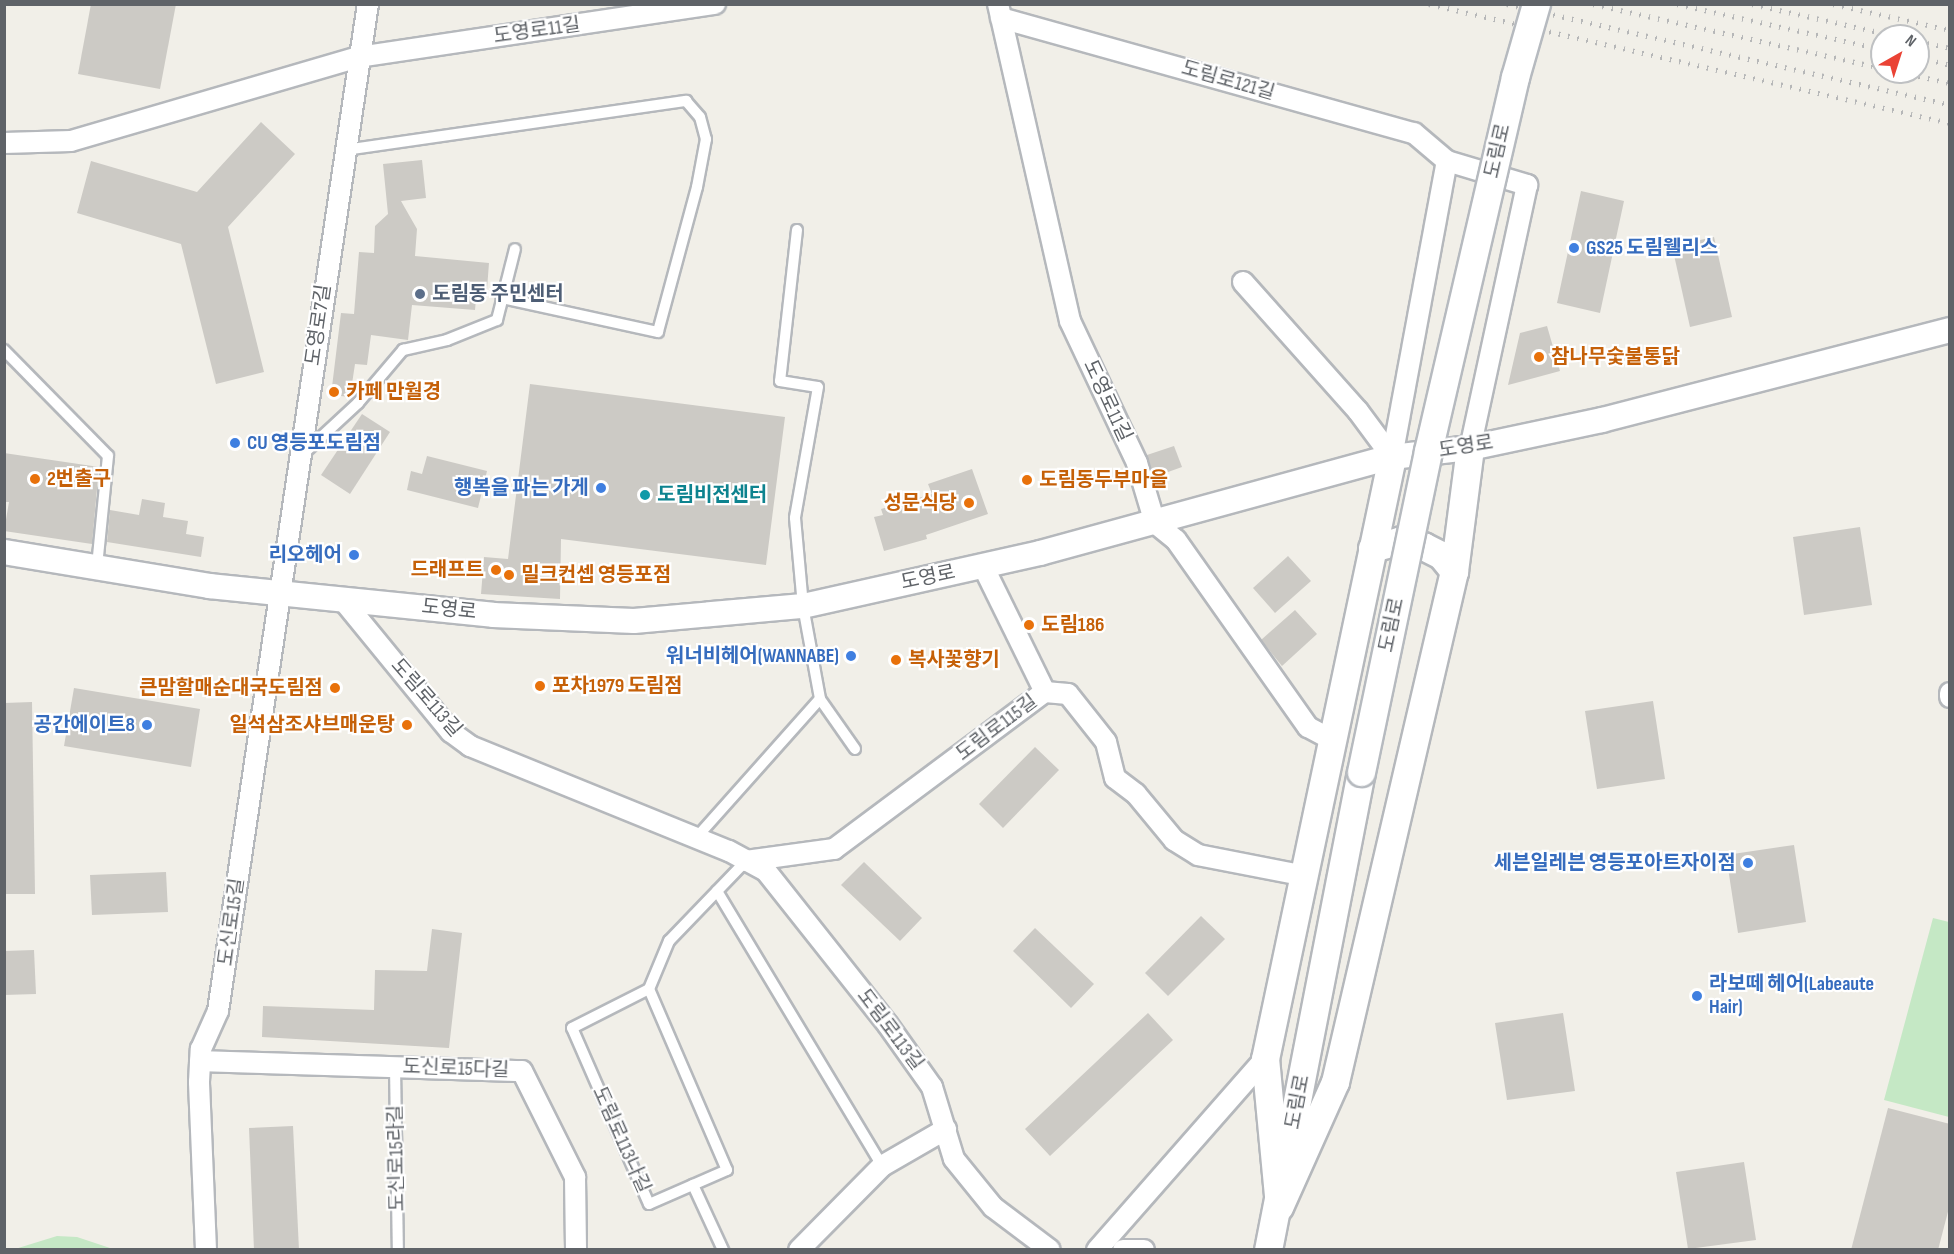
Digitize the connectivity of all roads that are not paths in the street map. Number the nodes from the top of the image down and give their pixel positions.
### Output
1 (368, 4) edge
2 (715, 4) edge
3 (1536, 4) edge
4 (1000, 11) edge
5 (359, 57) junction
6 (4, 143) edge
7 (345, 150) junction
8 (1447, 161) junction
9 (797, 230) dead end
10 (514, 249) dead end
11 (1244, 282) dead end
12 (502, 298) junction
13 (1950, 330) edge
14 (4, 350) edge
15 (1470, 447) junction
16 (300, 456) junction
17 (1392, 457) junction
18 (1155, 523) junction
19 (1372, 548) junction
20 (4, 552) edge
21 (98, 566) junction
22 (983, 566) junction
23 (1454, 571) junction
24 (280, 593) junction
25 (342, 599) junction
26 (803, 606) junction
27 (1045, 692) junction
28 (820, 699) junction
29 (1331, 739) junction
30 (855, 749) dead end
31 (696, 838) junction
32 (746, 861) junction
33 (1301, 875) junction
34 (717, 891) junction
35 (649, 989) junction
36 (1265, 1059) junction
37 (200, 1061) junction
38 (395, 1067) junction
39 (946, 1129) junction
40 (882, 1166) junction
41 (693, 1185) junction
42 (1279, 1207) junction
43 (206, 1250) edge
44 (398, 1250) edge
45 (576, 1250) edge
46 (723, 1250) edge
47 (799, 1250) edge
48 (1050, 1250) edge
49 (1097, 1250) edge
50 (1123, 1250) edge
51 (1144, 1250) edge
52 (1268, 1250) edge

1 - 5 street, 도영로7길
2 - 5 street, 도영로11길
3 - 42 main road, 도림로, bridge
4 - 8 street, 도림로121길
4 - 18 street, 도영로11길
5 - 6 street
5 - 7 street, 도영로7길
7 - 12 lane
7 - 16 street, 도영로7길
8 - 15 street
8 - 17 street
9 - 26 lane
10 - 12 lane
11 - 17 street
12 - 16 lane
13 - 15 street, 도영로
14 - 21 lane
15 - 17 street, 도영로
15 - 23 main road
16 - 24 street, 도영로7길
17 - 18 street, 도영로
17 - 19 main road
18 - 22 street, 도영로
18 - 29 street
19 - 23 main road
19 - 29 main road
20 - 21 street, 도영로
21 - 24 street, 도영로
22 - 26 street, 도영로
22 - 27 street, 도영로
23 - 42 main road
24 - 25 street, 도영로
24 - 37 street, 도신로15길
25 - 26 street, 도영로
25 - 31 street, 도림로113길
26 - 28 lane
27 - 32 street, 도림로115길
27 - 33 street, 도림로115길
28 - 30 lane
28 - 31 lane
29 - 33 main road
31 - 32 street, 도림로113길
32 - 34 lane
32 - 39 street, 도림로113길
33 - 36 main road
34 - 35 lane
34 - 40 lane
35 - 41 lane, 도림로113나길
35 - 41 lane, 도림로113나길
36 - 42 main road
36 - 49 street
37 - 38 street, 도신로15다길
37 - 43 street, 도신로15길
38 - 44 lane, 도신로15라길
38 - 45 street, 도신로15다길
39 - 40 street
39 - 48 street, 도림로113길
40 - 47 street
41 - 46 lane
42 - 52 main road, 도림로
50 - 51 street

